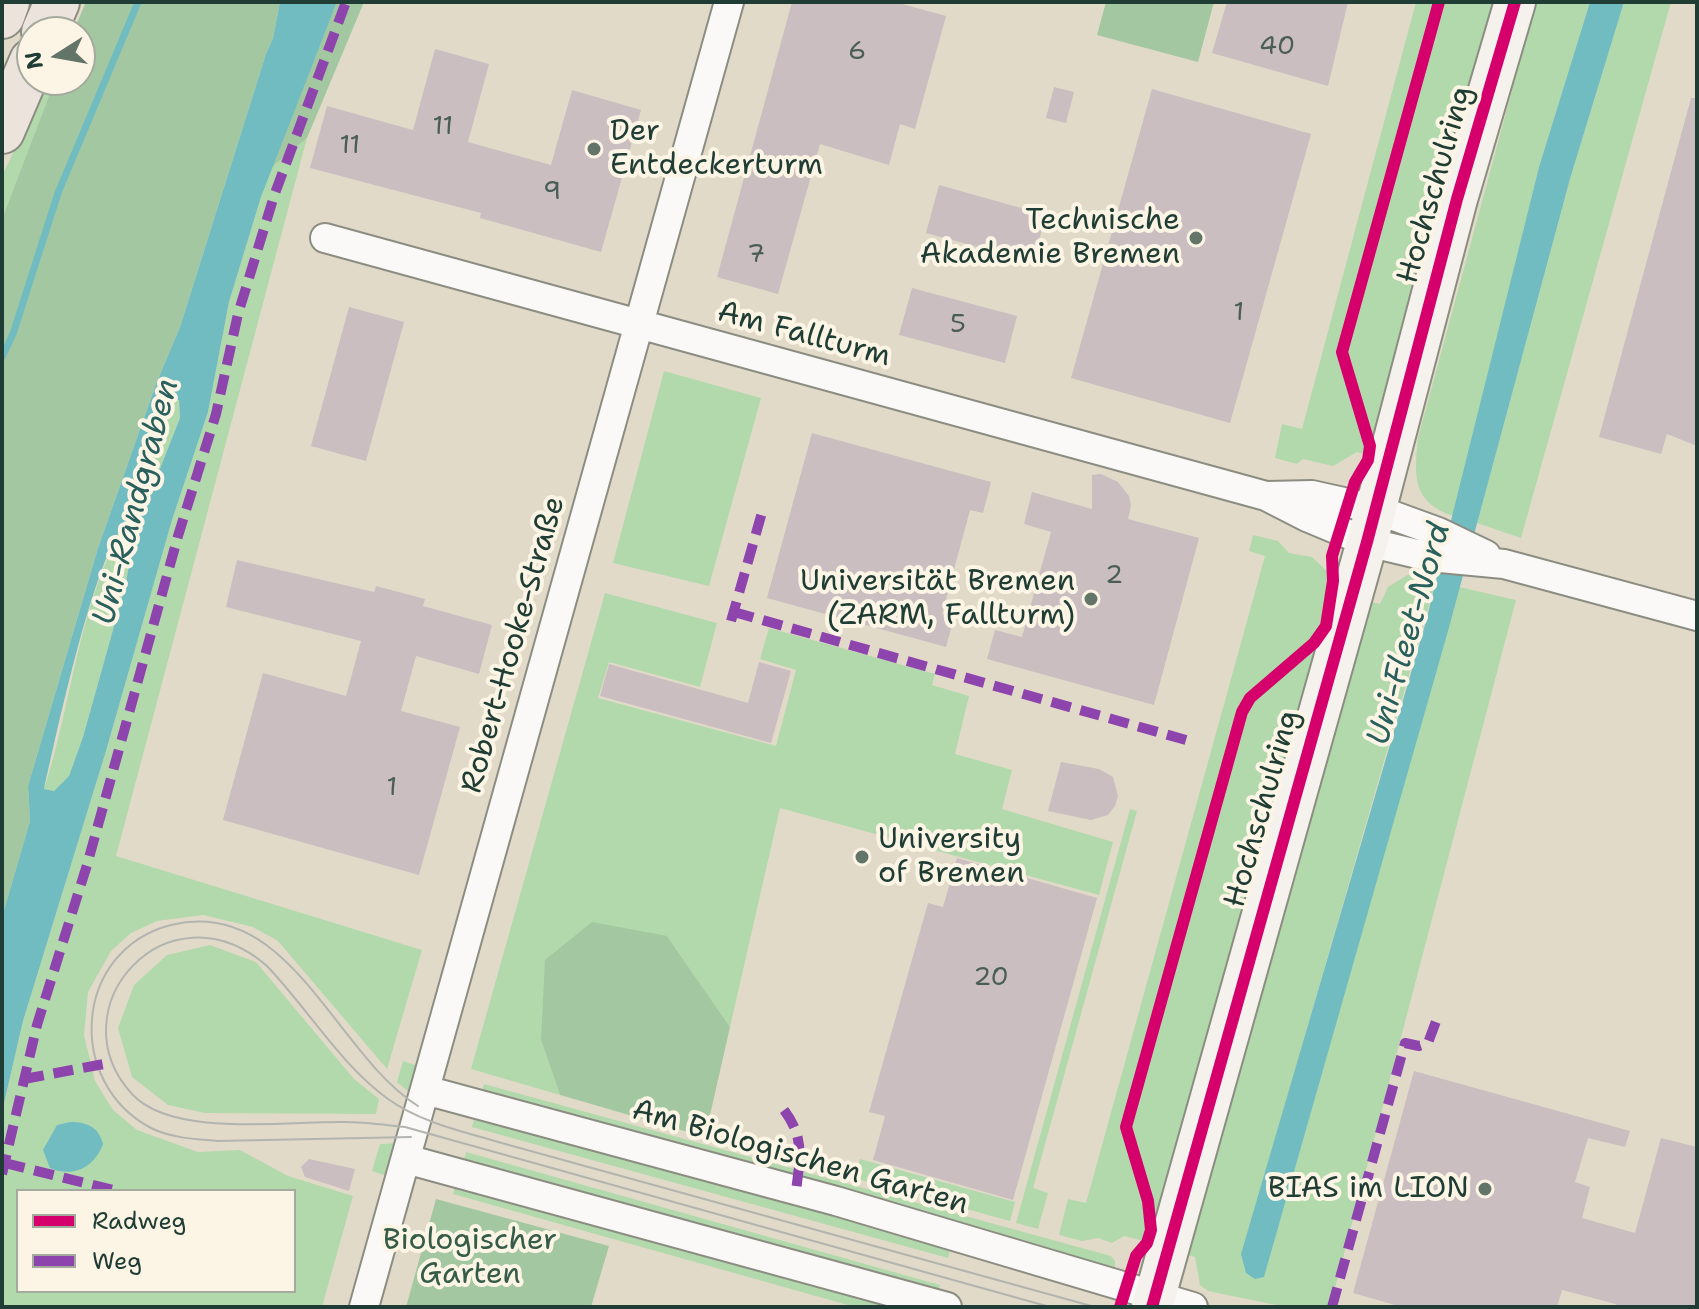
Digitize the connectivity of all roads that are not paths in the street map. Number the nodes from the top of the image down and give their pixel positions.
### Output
1 (7, 2) edge
2 (729, 2) edge
3 (1515, 2) edge
4 (2, 16) edge
5 (17, 96) edge
6 (2, 131) edge
7 (325, 238) dead end
8 (639, 325) junction
9 (1371, 525) junction
10 (1697, 616) edge
11 (425, 1090) junction
12 (406, 1159) junction
13 (1154, 1302) edge
14 (364, 1307) edge
15 (947, 1307) edge
16 (1193, 1307) edge

1 - 4 highway
2 - 8 street, Robert-Hooke-Straße
3 - 9 street, Hochschulring
5 - 6 highway
7 - 8 street, Am Fallturm
8 - 9 street, Am Fallturm
8 - 11 street, Robert-Hooke-Straße
9 - 10 street, Am Fallturm
9 - 13 street, Hochschulring
11 - 12 street, Robert-Hooke-Straße
11 - 13 street, Am Biologischen Garten
12 - 14 street, Robert-Hooke-Straße
12 - 15 street
13 - 16 street, Am Biologischen Garten

